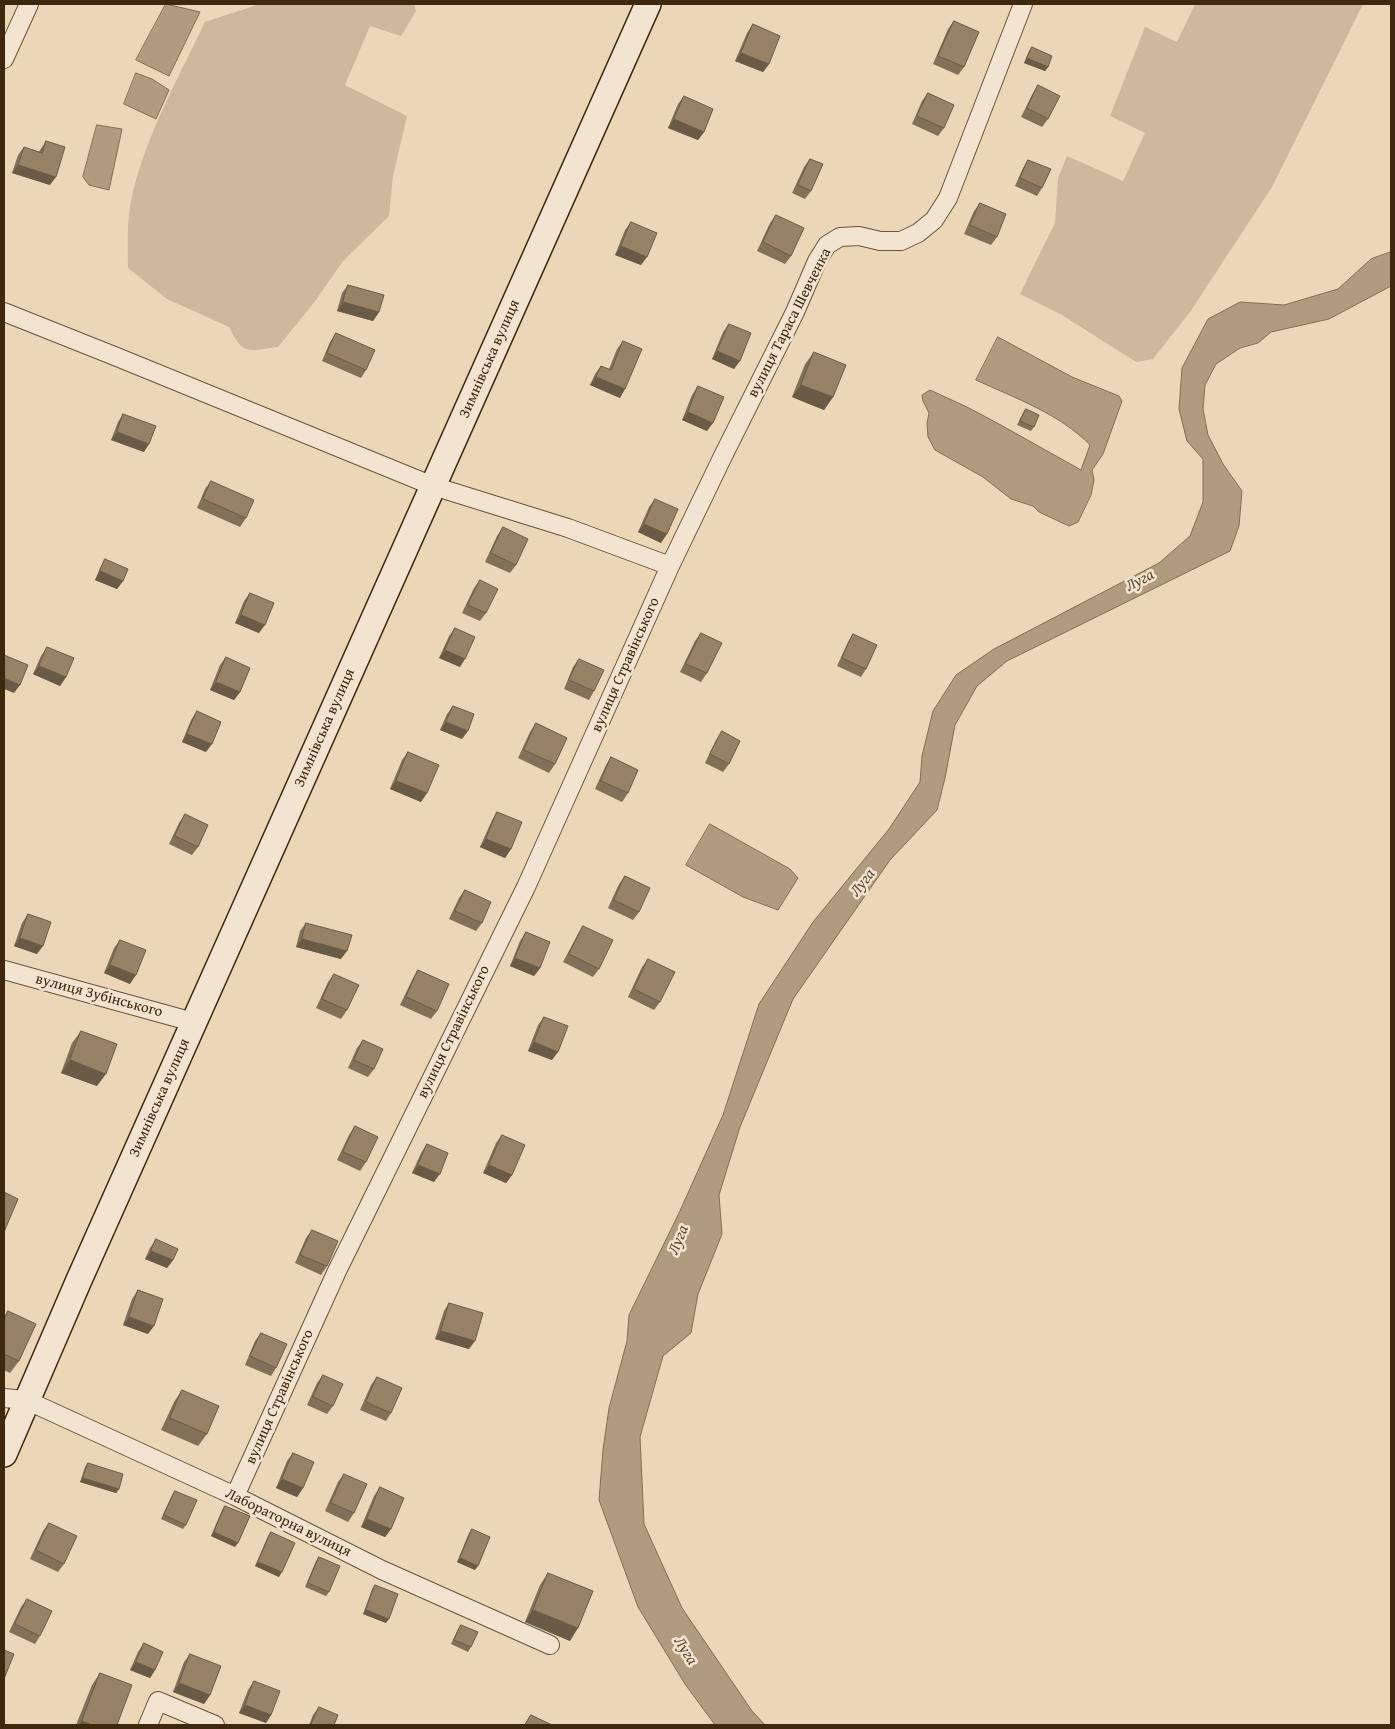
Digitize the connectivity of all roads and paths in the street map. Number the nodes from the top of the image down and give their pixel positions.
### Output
1 (29, 4) edge
2 (648, 4) edge
3 (1023, 4) edge
4 (4, 59) edge
5 (4, 312) edge
6 (433, 486) junction
7 (673, 559) junction
8 (4, 970) edge
9 (193, 1022) junction
10 (15, 1399) edge
11 (4, 1454) edge
12 (235, 1496) junction
13 (550, 1645) dead end
14 (148, 1725) edge
15 (215, 1725) edge

1 - 4 street
2 - 6 main road, Зимнівська вулиця
3 - 7 street, вулиця Тараса Шевченка
5 - 6 street
6 - 7 street
6 - 9 main road, Зимнівська вулиця
7 - 12 street, вулиця Стравінського
8 - 9 street, вулиця Зубінського
9 - 10 main road, Зимнівська вулиця
10 - 11 main road, Зимнівська вулиця
10 - 12 street, Лабораторна вулиця
12 - 13 street, Лабораторна вулиця
14 - 15 street

